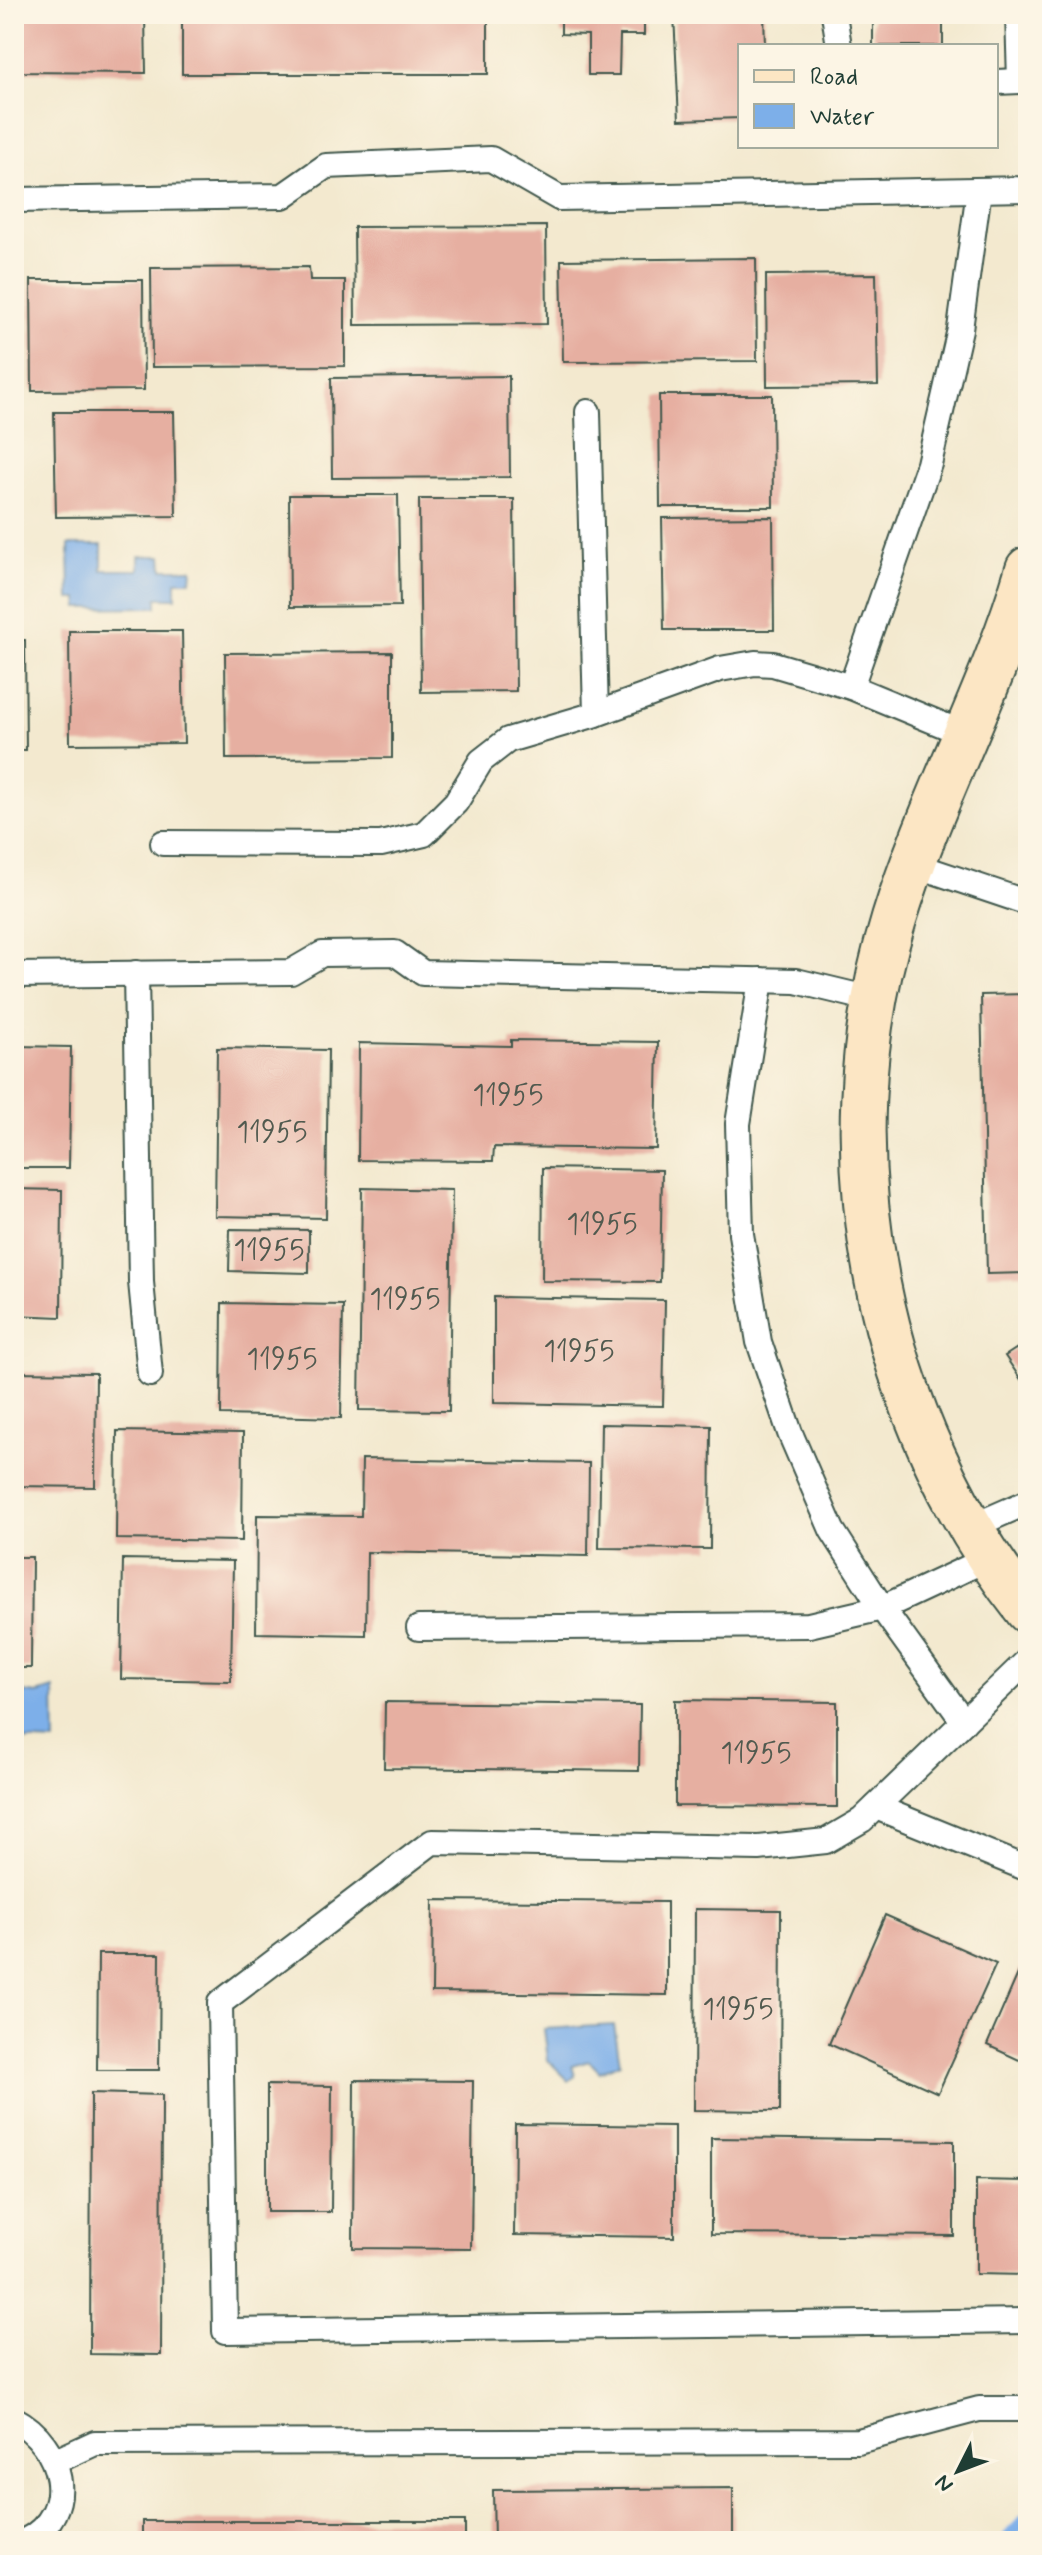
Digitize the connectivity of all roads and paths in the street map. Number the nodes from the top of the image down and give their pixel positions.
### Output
1 (834, 14) edge
2 (1018, 14) edge
3 (839, 44) edge
4 (1015, 81) edge
5 (1028, 189) edge
6 (979, 190) junction
7 (14, 200) edge
8 (588, 412) dead end
9 (1028, 569) edge
10 (851, 687) junction
11 (596, 714) junction
12 (965, 734) junction
13 (163, 843) dead end
14 (912, 864) junction
15 (1027, 900) edge
16 (136, 973) junction
17 (14, 975) edge
18 (761, 980) junction
19 (875, 1000) junction
20 (150, 1374) dead end
21 (1028, 1502) edge
22 (980, 1542) junction
23 (882, 1608) junction
24 (1028, 1611) edge
25 (419, 1628) dead end
26 (1028, 1660) edge
27 (964, 1722) junction
28 (876, 1807) junction
29 (1028, 1869) edge
30 (1028, 2321) edge
31 (1028, 2409) edge
32 (14, 2419) edge
33 (56, 2461) junction
34 (25, 2541) edge

1 - 3 lane
2 - 4 lane
5 - 6 lane
6 - 7 lane
6 - 10 lane
8 - 11 lane
9 - 12 street
10 - 11 lane
10 - 12 lane
11 - 13 lane
12 - 14 street
14 - 15 lane
14 - 19 street
16 - 17 lane
16 - 18 lane
16 - 20 lane
18 - 19 lane
18 - 23 lane
19 - 22 street
21 - 22 lane
22 - 23 lane
22 - 24 street
23 - 25 lane
23 - 27 lane
26 - 27 lane
27 - 28 lane
28 - 29 lane
28 - 30 lane
31 - 33 lane
32 - 33 lane
33 - 34 lane

